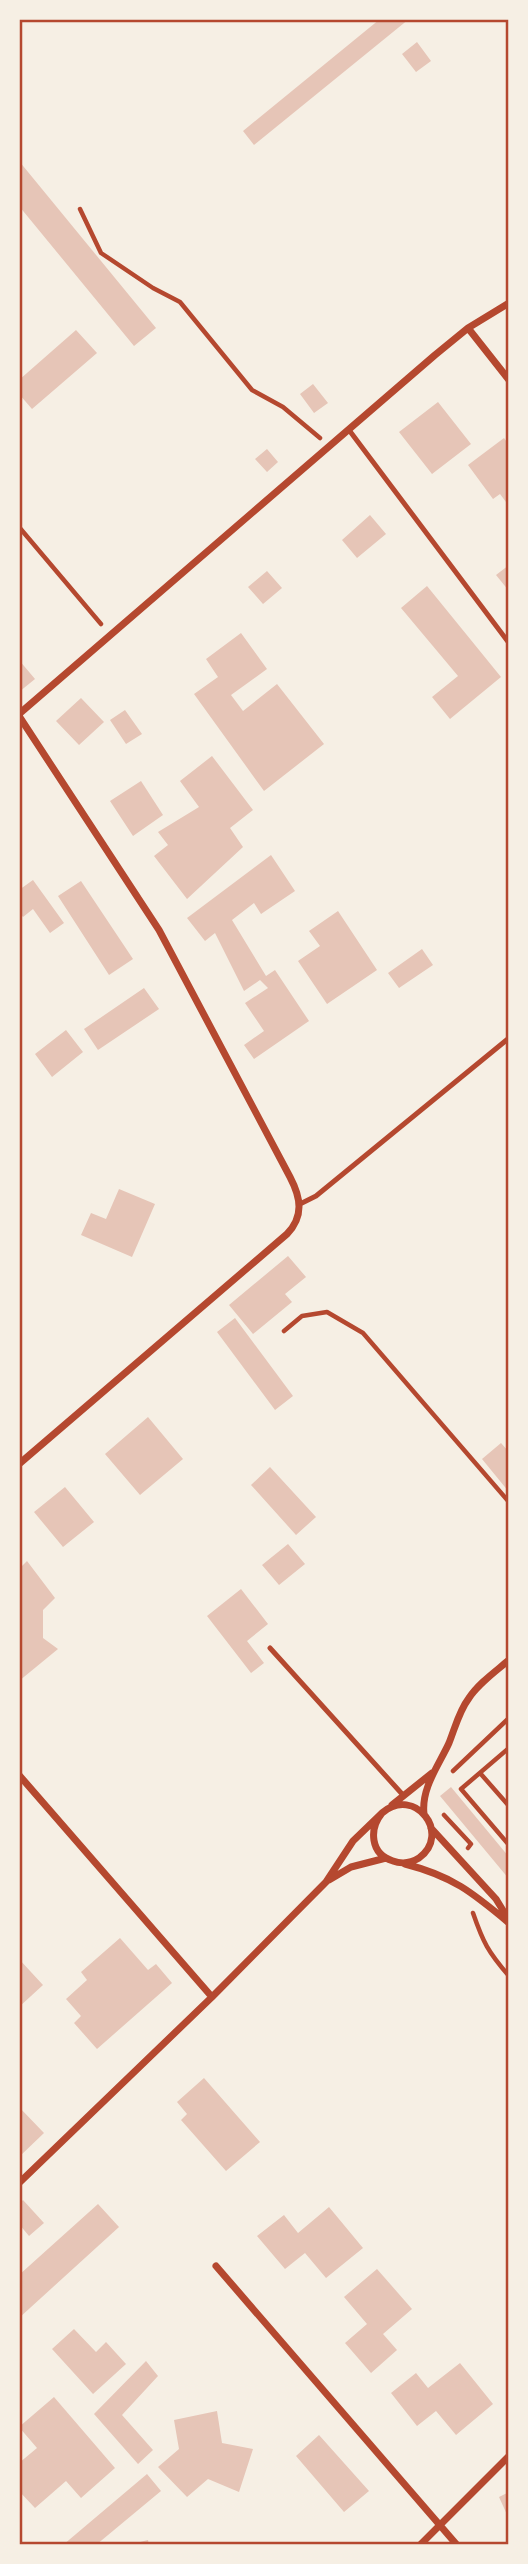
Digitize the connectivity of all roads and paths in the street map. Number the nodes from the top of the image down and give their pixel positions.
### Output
1 (80, 209) dead end
2 (509, 303) edge
3 (468, 328) junction
4 (509, 380) edge
5 (349, 430) junction
6 (330, 446) junction
7 (19, 527) edge
8 (110, 636) junction
9 (509, 643) edge
10 (19, 715) edge
11 (509, 1038) edge
12 (300, 1204) junction
13 (284, 1331) dead end
14 (19, 1464) edge
15 (509, 1502) edge
16 (270, 1647) dead end
17 (509, 1660) edge
18 (508, 1722) edge
19 (509, 1748) edge
20 (460, 1766) dead end
21 (432, 1773) junction
22 (480, 1773) junction
23 (19, 1775) edge
24 (403, 1795) junction
25 (509, 1806) edge
26 (385, 1810) junction
27 (425, 1815) junction
28 (431, 1827) junction
29 (509, 1845) edge
30 (387, 1858) junction
31 (401, 1863) junction
32 (326, 1882) junction
33 (509, 1922) edge
34 (212, 1997) junction
35 (19, 2183) edge
36 (216, 2266) dead end
37 (509, 2456) edge
38 (438, 2526) junction
39 (420, 2545) edge
40 (457, 2545) edge

1 - 6 path
2 - 3 street
3 - 4 street
3 - 5 street
5 - 6 street
5 - 9 lane
6 - 8 street
7 - 8 path
8 - 10 street
10 - 12 street
11 - 12 lane
12 - 14 street
13 - 15 path
16 - 24 lane
17 - 21 street
18 - 20 path
19 - 22 path
21 - 24 street
21 - 27 street
22 - 25 path
22 - 29 path
23 - 34 street
24 - 26 street
26 - 27 street
26 - 30 street
26 - 32 street
27 - 28 street
28 - 31 street
28 - 33 street
30 - 31 street
30 - 32 street
31 - 33 street
32 - 34 street
34 - 35 street
36 - 38 street
37 - 38 street
38 - 39 street
38 - 40 street

